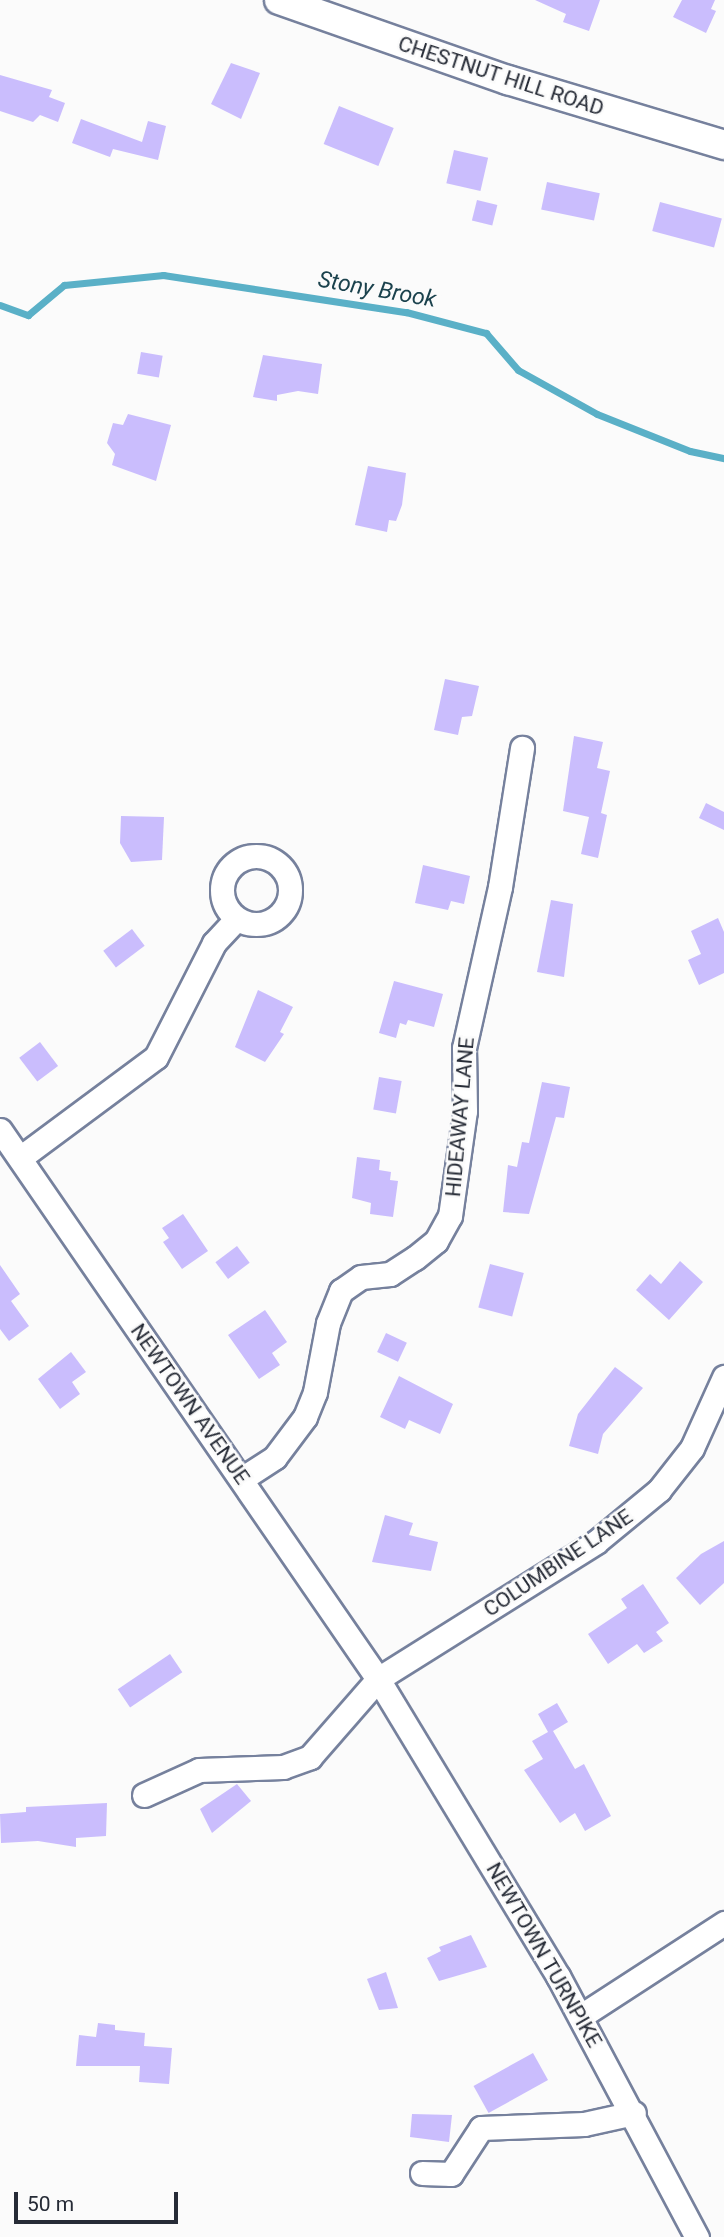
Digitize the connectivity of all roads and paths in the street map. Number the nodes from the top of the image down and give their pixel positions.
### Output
1 (279, 0) edge
2 (723, 144) edge
3 (522, 748) dead end
4 (236, 919) dead end
5 (0, 1130) edge
6 (20, 1158) junction
7 (724, 1377) edge
8 (243, 1478) junction
9 (378, 1679) junction
10 (144, 1795) dead end
11 (724, 1923) edge
12 (581, 2016) junction
13 (634, 2113) junction
14 (422, 2173) dead end
15 (697, 2237) edge

1 - 2 main road, CHESTNUT HILL ROAD
3 - 8 street, HIDEAWAY LANE
4 - 6 street
5 - 6 street, NEWTOWN AVENUE
6 - 8 street, NEWTOWN AVENUE
7 - 9 street, COLUMBINE LANE
8 - 9 street, NEWTOWN AVENUE
9 - 10 street, COLUMBINE LANE
9 - 12 street, NEWTOWN TURNPIKE
11 - 12 street
12 - 13 street, NEWTOWN TURNPIKE
13 - 14 street
13 - 15 street, NEWTOWN TURNPIKE

